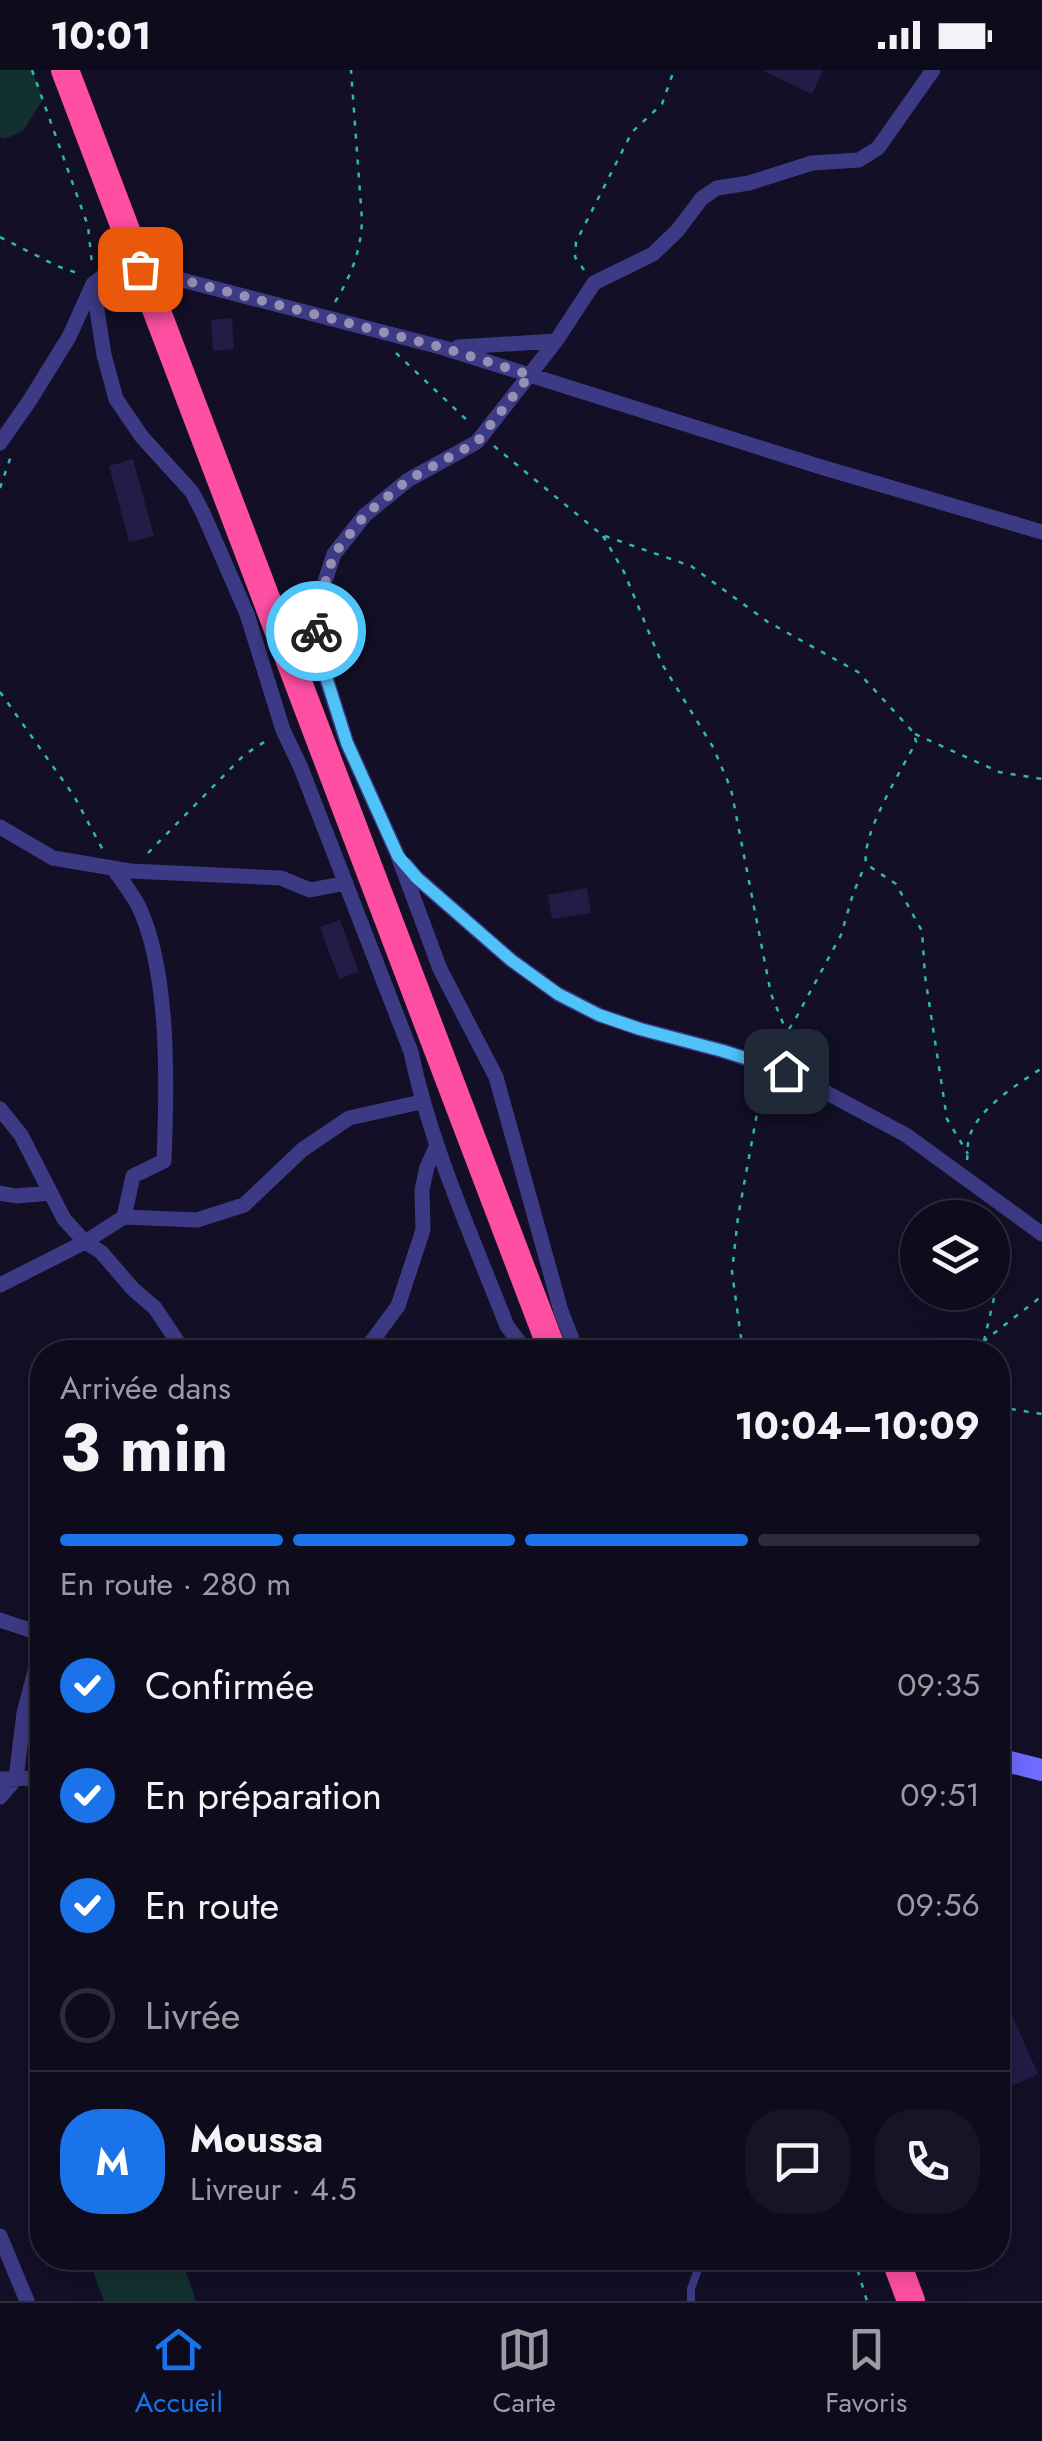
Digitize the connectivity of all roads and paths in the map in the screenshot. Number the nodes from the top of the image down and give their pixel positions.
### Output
1 (32, 70) edge
2 (65, 70) edge
3 (350, 70) edge
4 (674, 70) edge
5 (933, 70) edge
6 (0, 237) edge
7 (140, 269) junction
8 (594, 283) junction
9 (93, 284) junction
10 (326, 317) junction
11 (556, 340) junction
12 (444, 348) junction
13 (398, 355) dead end
14 (530, 375) junction
15 (483, 435) junction
16 (0, 443) edge
17 (1042, 532) edge
18 (602, 535) junction
19 (0, 692) edge
20 (282, 730) junction
21 (914, 734) junction
22 (1042, 779) edge
23 (0, 827) edge
24 (398, 856) junction
25 (866, 864) junction
26 (121, 869) junction
27 (346, 883) junction
28 (786, 1033) junction
29 (766, 1065) junction
30 (1042, 1068) edge
31 (421, 1102) junction
32 (0, 1109) edge
33 (437, 1145) junction
34 (968, 1154) junction
35 (966, 1178) junction
36 (51, 1193) junction
37 (0, 1194) edge
38 (124, 1217) junction
39 (1042, 1234) edge
40 (86, 1242) junction
41 (0, 1285) edge
42 (1042, 1296) edge
43 (991, 1310) edge
44 (176, 1340) edge
45 (373, 1340) edge
46 (517, 1340) edge
47 (548, 1340) edge
48 (572, 1340) edge
49 (741, 1340) edge
50 (984, 1340) joint
51 (1010, 1409) edge
52 (1042, 1414) edge
53 (0, 1620) edge
54 (30, 1630) edge
55 (30, 1691) edge
56 (1010, 1762) edge
57 (1042, 1770) edge
58 (8, 1779) edge
59 (0, 1797) edge
60 (0, 2236) edge
61 (698, 2270) edge
62 (858, 2270) edge
63 (899, 2270) edge
64 (27, 2301) edge
65 (691, 2301) edge
66 (867, 2301) edge
67 (911, 2301) edge

1 - 6 path
2 - 7 highway
3 - 10 path
4 - 8 path
5 - 8 street
7 - 9 street
7 - 10 street
7 - 47 highway
8 - 11 street
9 - 16 street
9 - 20 street
10 - 12 street
11 - 12 street
11 - 14 street
12 - 14 street
13 - 15 path
14 - 15 street
14 - 17 street
15 - 18 path
15 - 24 street
18 - 21 path
18 - 28 path
19 - 26 path
20 - 26 path
20 - 27 street
21 - 22 path
21 - 25 path
23 - 26 street
24 - 29 street
24 - 48 street
25 - 28 path
25 - 34 path
26 - 27 street
26 - 38 street
27 - 31 street
28 - 29 path
29 - 35 street
29 - 49 path
30 - 34 path
31 - 33 street
31 - 38 street
32 - 36 street
33 - 45 street
33 - 46 street
34 - 35 path
35 - 39 street
36 - 37 street
36 - 40 street
38 - 40 street
40 - 41 street
40 - 44 street
42 - 50 path
43 - 50 path
51 - 52 path
53 - 54 street
55 - 58 street
56 - 57 street
58 - 59 street
60 - 64 street
61 - 65 lane
62 - 66 path
63 - 67 highway

